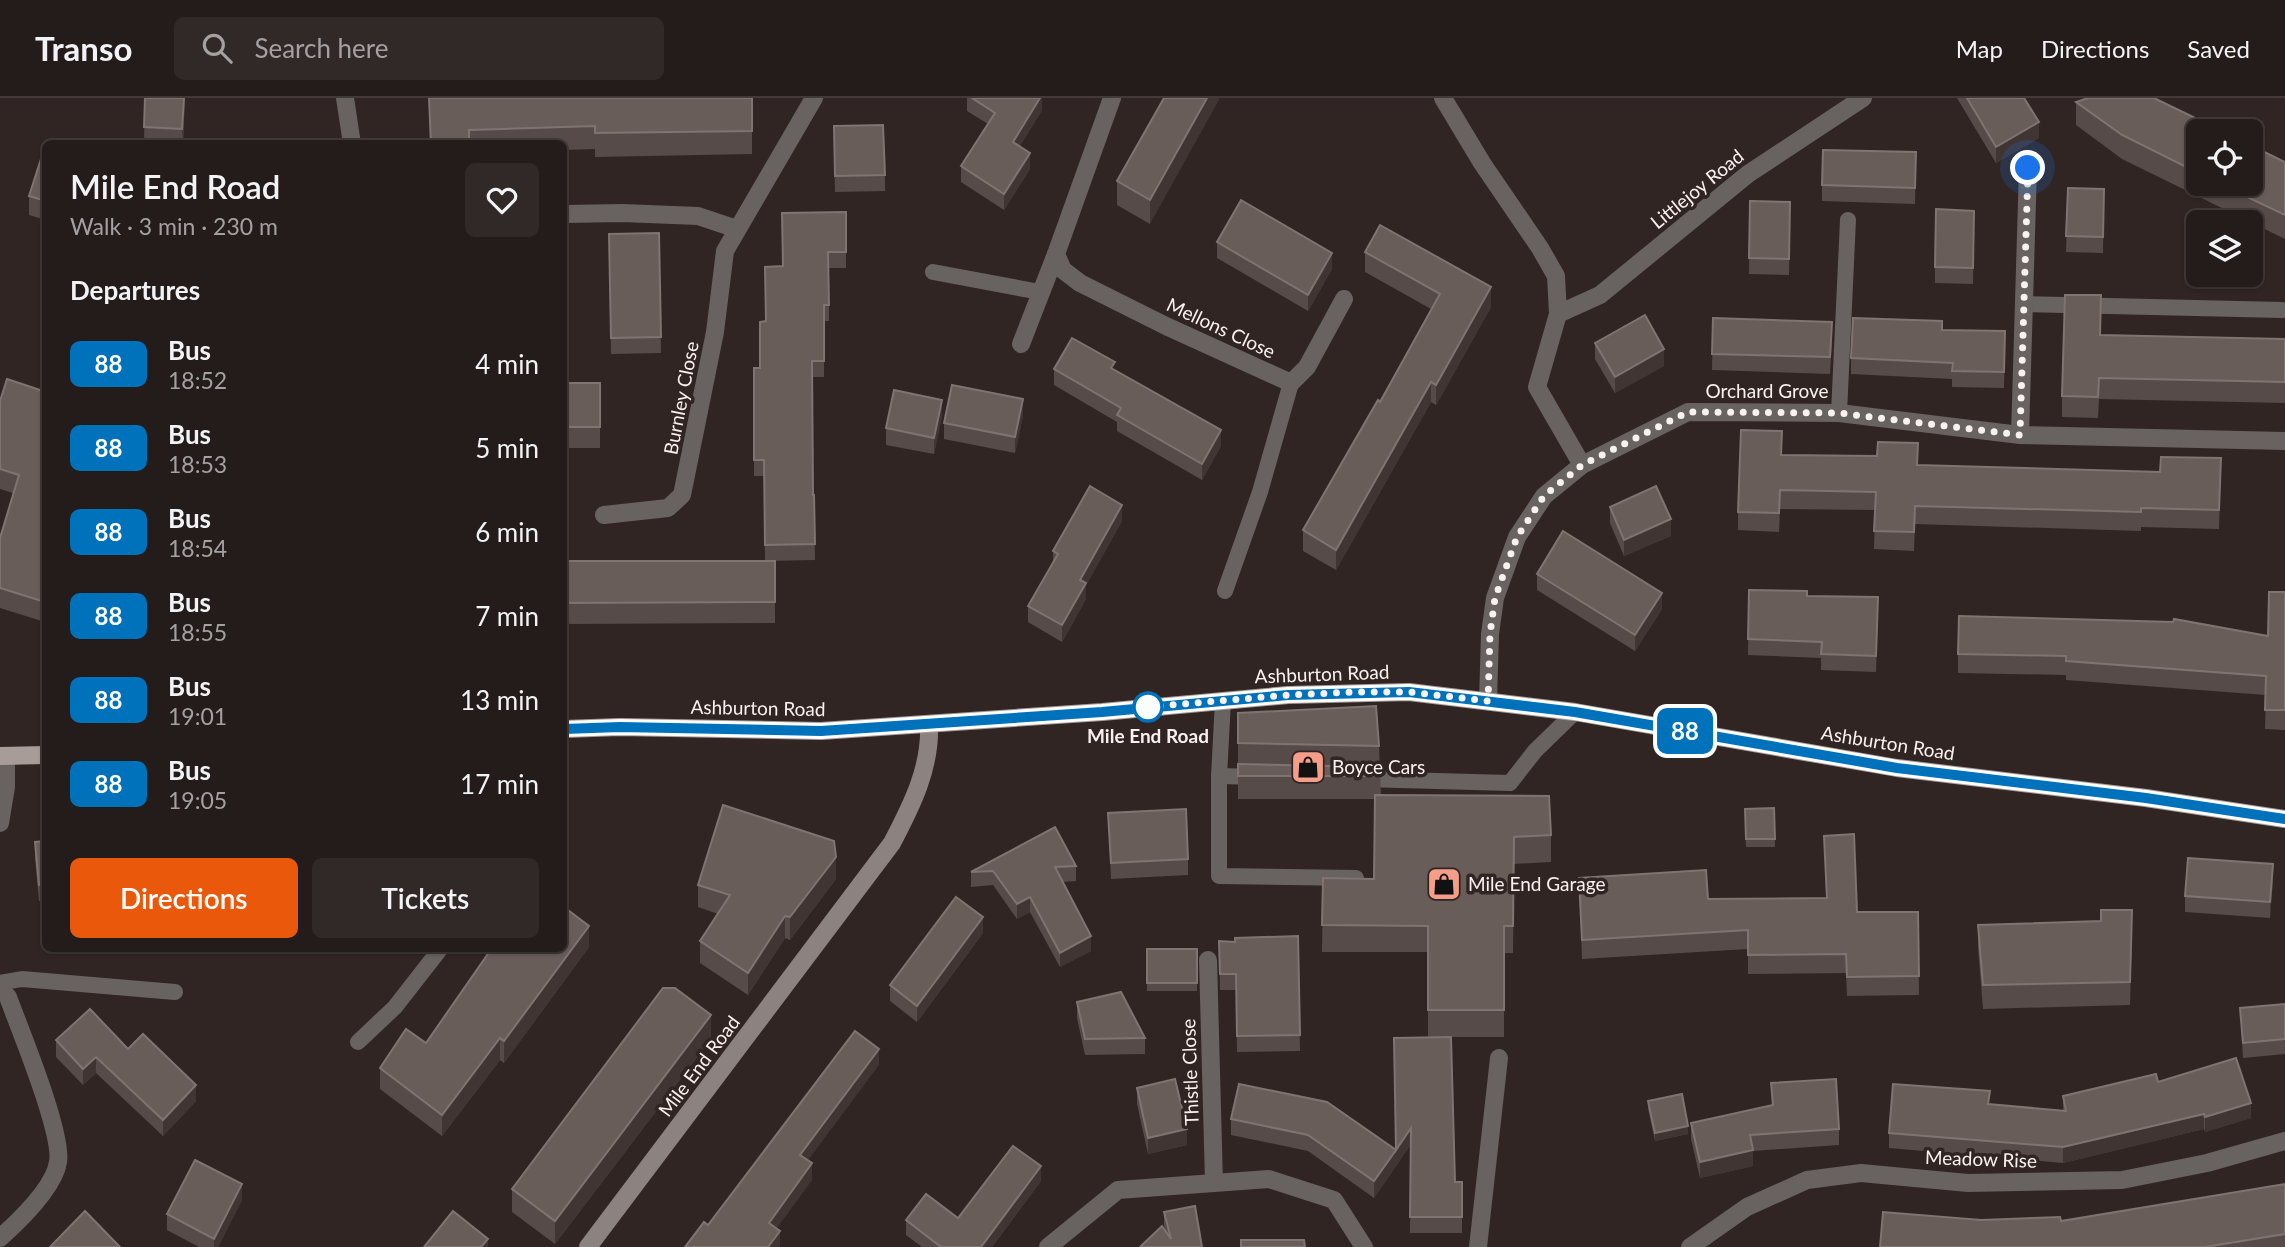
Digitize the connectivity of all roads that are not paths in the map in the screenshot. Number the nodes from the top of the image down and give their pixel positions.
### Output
1 (345, 98) edge
2 (814, 98) edge
3 (1112, 98) edge
4 (1443, 98) edge
5 (1863, 98) edge
6 (351, 140) edge
7 (2028, 168) dead end
8 (567, 214) edge
9 (1848, 220) dead end
10 (737, 229) junction
11 (1056, 254) junction
12 (933, 272) dead end
13 (1040, 292) junction
14 (1344, 299) dead end
15 (2024, 304) junction
16 (2283, 310) dead end
17 (1558, 314) junction
18 (1021, 345) dead end
19 (1291, 383) junction
20 (1839, 413) junction
21 (2020, 435) junction
22 (2285, 441) edge
23 (1582, 465) junction
24 (604, 515) dead end
25 (1225, 591) dead end
26 (1223, 701) junction
27 (1488, 701) junction
28 (1575, 712) junction
29 (929, 724) junction
30 (567, 729) edge
31 (42, 755) edge
32 (3, 756) edge
33 (1219, 776) junction
34 (1275, 777) edge
35 (1344, 779) edge
36 (2285, 819) edge
37 (0, 823) edge
38 (1356, 878) edge
39 (438, 952) edge
40 (1208, 960) dead end
41 (0, 983) edge
42 (0, 989) edge
43 (174, 992) dead end
44 (358, 1042) dead end
45 (1499, 1058) dead end
46 (2285, 1141) edge
47 (1214, 1182) junction
48 (0, 1238) edge
49 (588, 1247) edge
50 (1048, 1247) edge
51 (1364, 1247) edge
52 (1478, 1247) edge
53 (1690, 1247) edge

1 - 6 street
2 - 10 street, Burnley Close
3 - 11 street
4 - 17 street
5 - 17 street, Littlejoy Road
7 - 15 street
8 - 10 street
9 - 20 lane
10 - 24 street, Burnley Close
11 - 13 street
11 - 19 street, Mellons Close
12 - 13 lane
13 - 18 street
14 - 19 street
15 - 16 lane
15 - 21 street
17 - 23 street
19 - 25 lane
20 - 21 street, Orchard Grove
20 - 23 street, Orchard Grove
21 - 22 street, Orchard Grove
23 - 27 street, Orchard Grove
26 - 27 main road, Ashburton Road
26 - 29 main road, Ashburton Road
26 - 33 lane
27 - 28 main road, Ashburton Road
28 - 35 lane
28 - 36 main road, Ashburton Road
29 - 30 main road, Ashburton Road
29 - 49 street, Mile End Road
31 - 32 main road
32 - 37 street
33 - 34 lane
33 - 38 lane
39 - 44 lane
40 - 47 street, Thistle Close
41 - 43 lane
42 - 48 street
45 - 52 street
46 - 53 street, Meadow Rise
47 - 50 street
47 - 51 street

